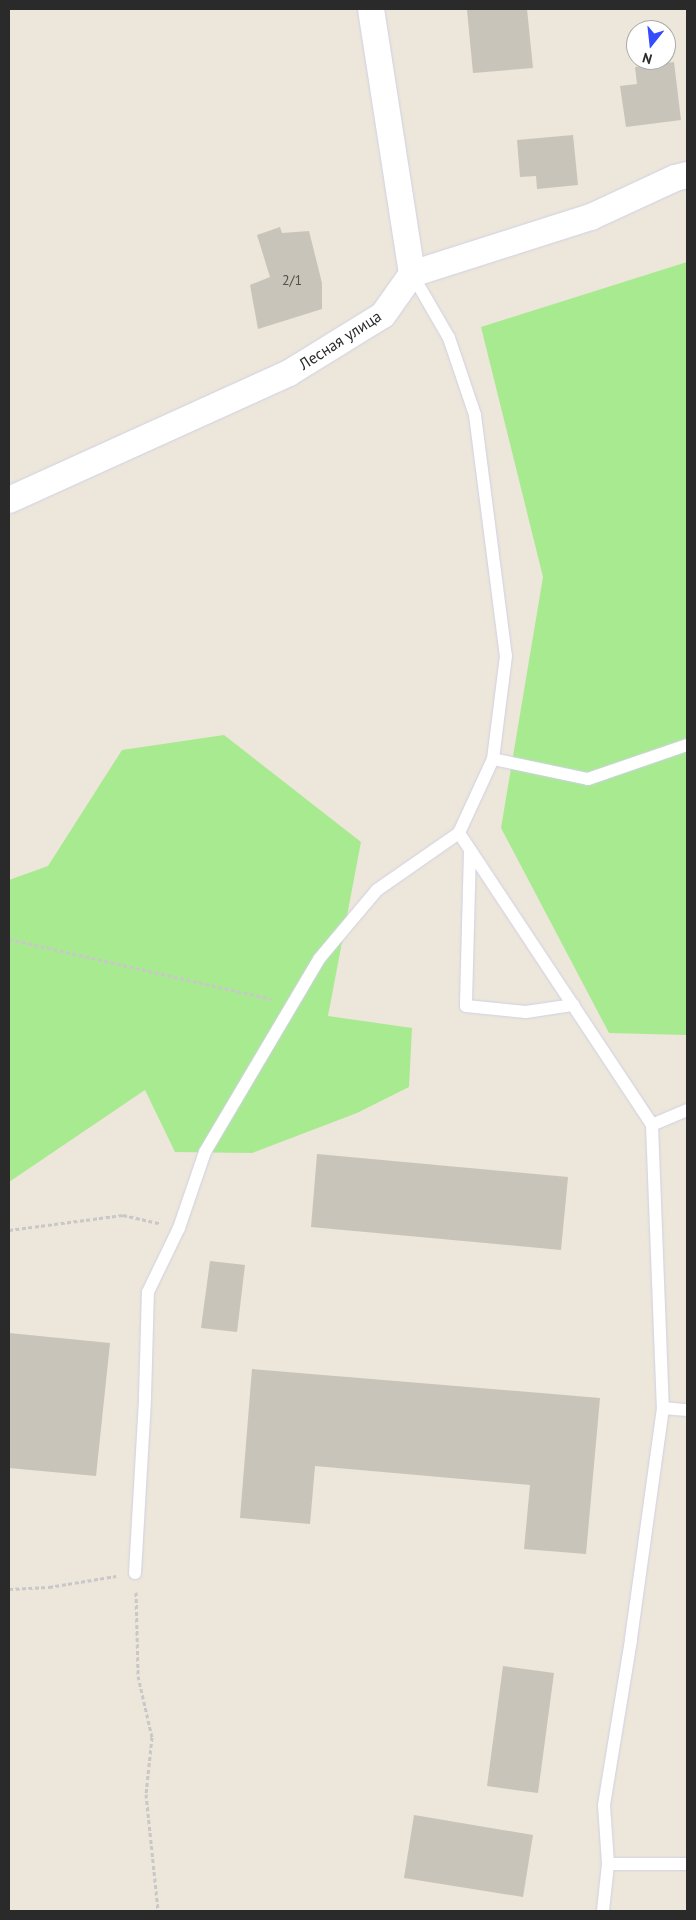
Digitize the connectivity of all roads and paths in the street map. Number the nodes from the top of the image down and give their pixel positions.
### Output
1 (371, 9) edge
2 (687, 175) edge
3 (412, 274) junction
4 (9, 500) edge
5 (687, 745) edge
6 (493, 759) junction
7 (459, 833) junction
8 (470, 850) junction
9 (9, 939) edge
10 (292, 1003) junction
11 (573, 1005) junction
12 (687, 1110) edge
13 (652, 1125) junction
14 (179, 1228) junction
15 (9, 1230) edge
16 (663, 1408) junction
17 (687, 1410) edge
18 (135, 1573) junction
19 (9, 1589) edge
20 (608, 1864) junction
21 (687, 1864) edge
22 (158, 1911) edge
23 (603, 1911) edge

1 - 3 street
2 - 3 street
3 - 4 street, Лесная улица
3 - 6 lane
5 - 6 lane
6 - 7 lane
7 - 8 lane
7 - 10 lane
8 - 11 lane
8 - 11 lane
9 - 10 path
10 - 14 lane
11 - 13 lane
12 - 13 lane
13 - 16 lane
14 - 15 path
14 - 18 lane
16 - 17 lane
16 - 20 lane
18 - 19 path
18 - 22 path
20 - 21 lane
20 - 23 lane

